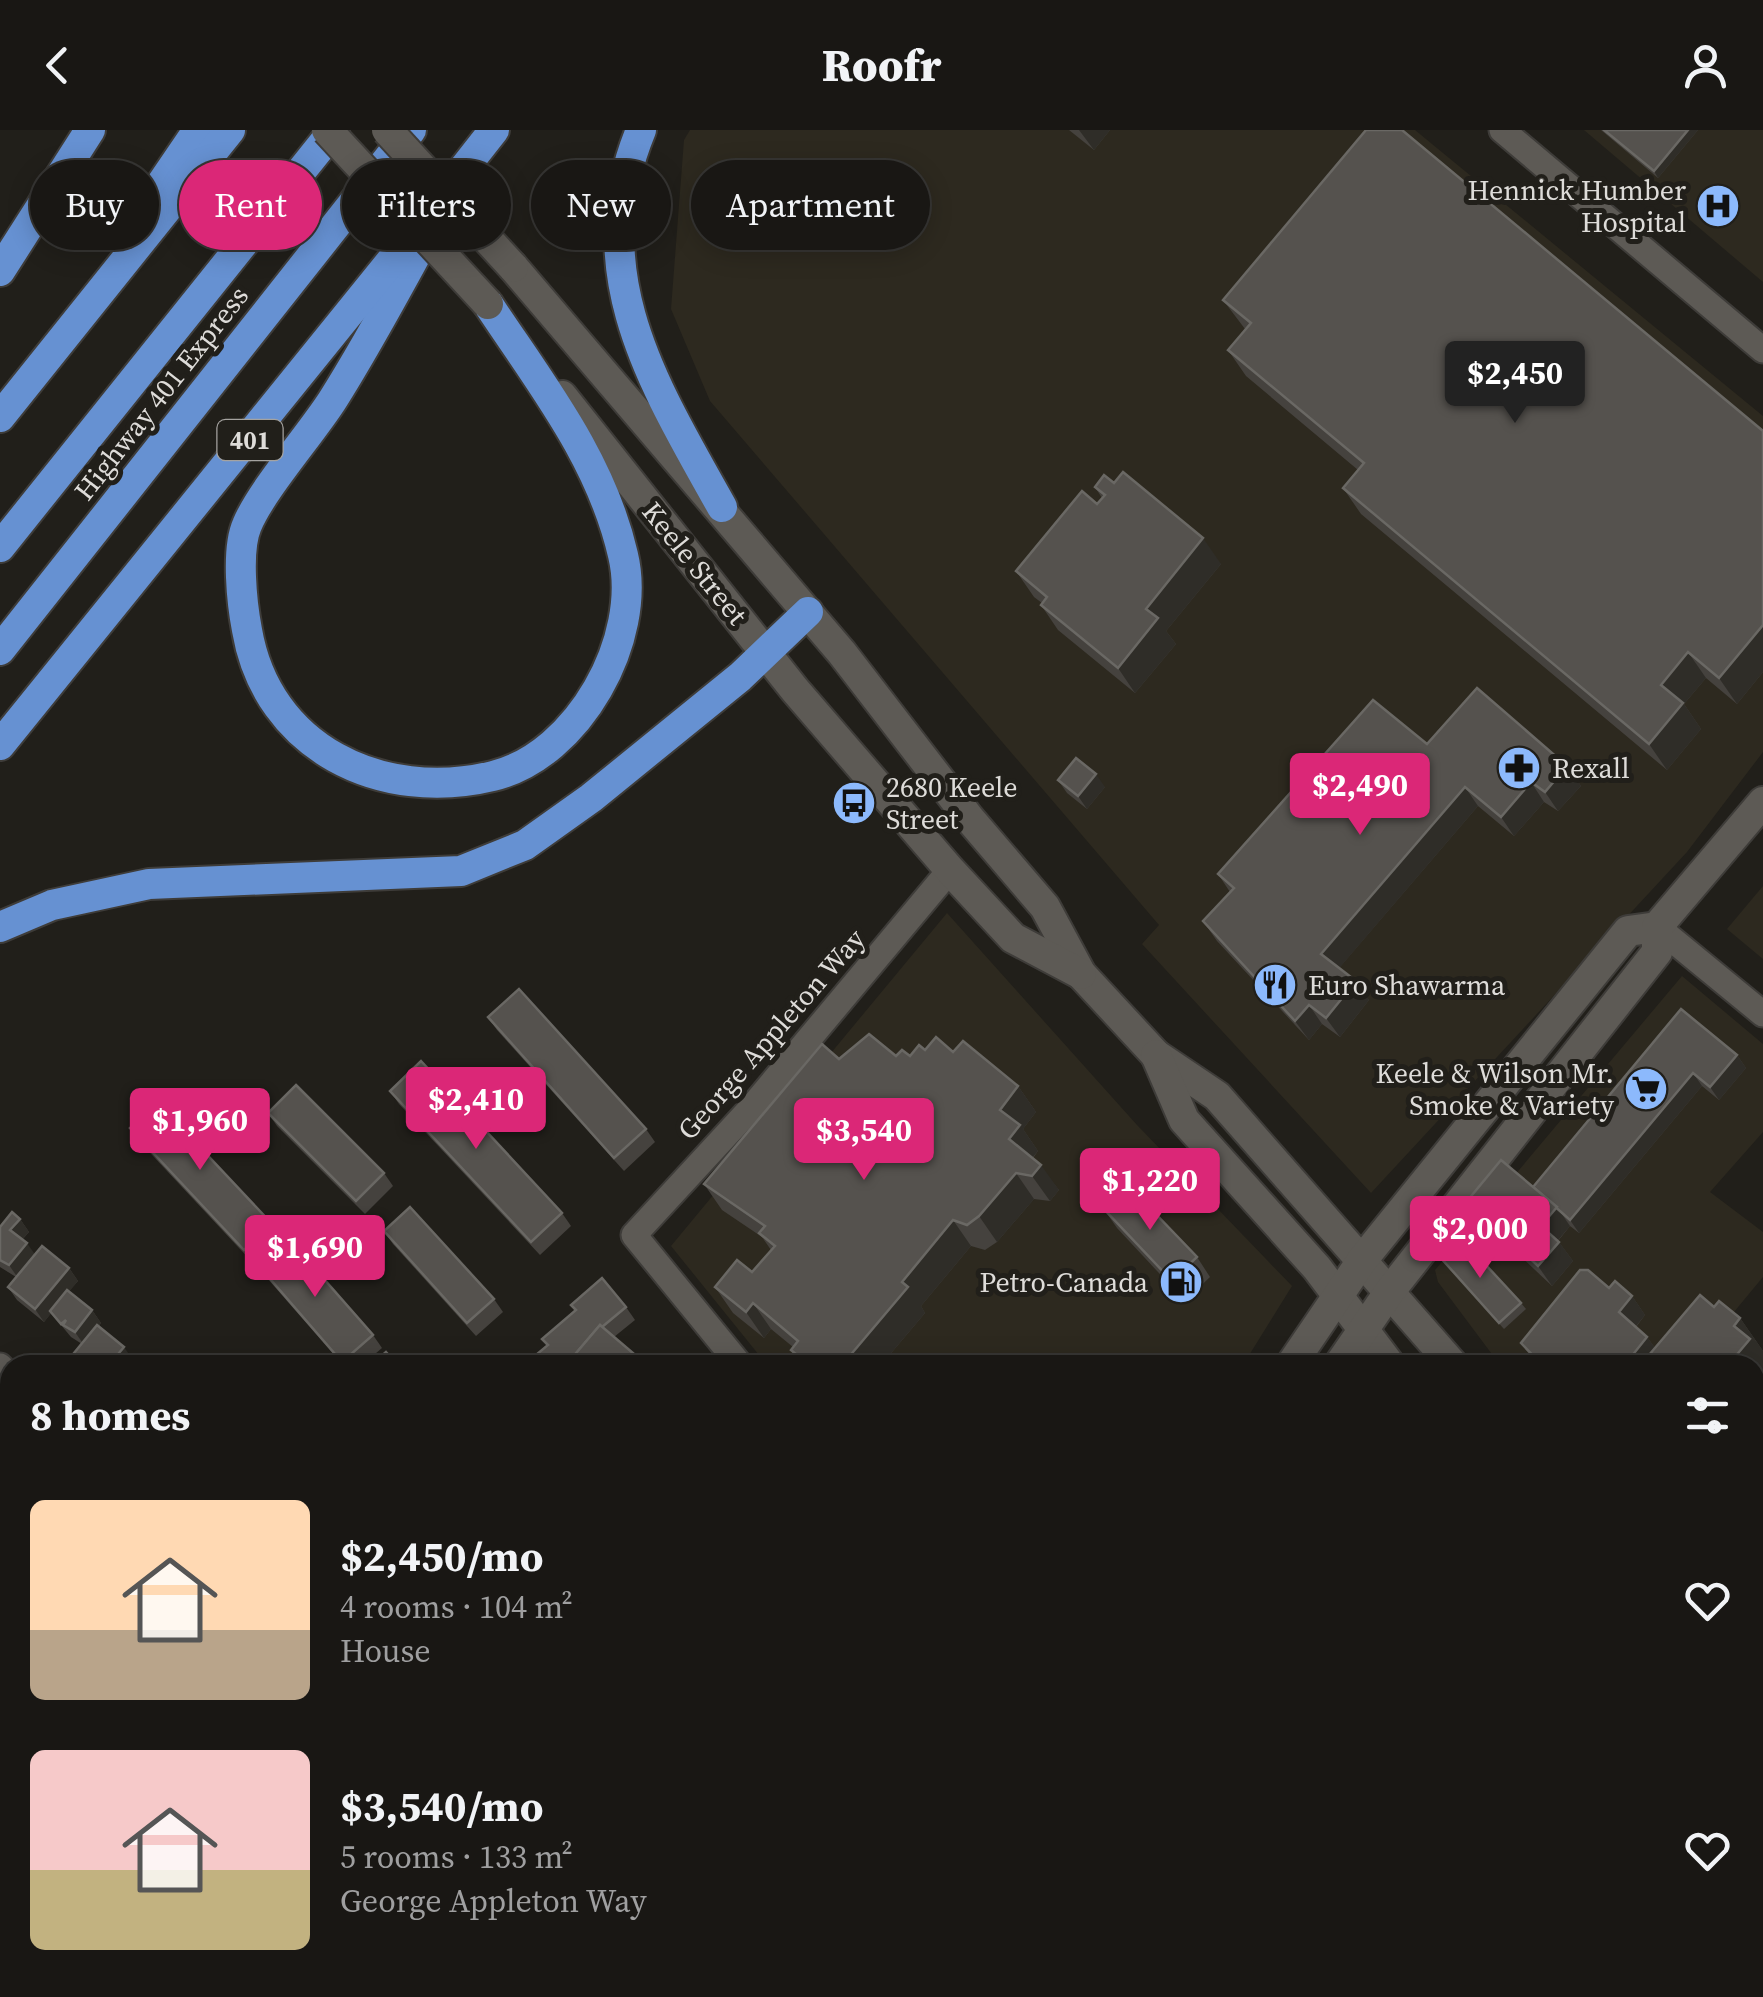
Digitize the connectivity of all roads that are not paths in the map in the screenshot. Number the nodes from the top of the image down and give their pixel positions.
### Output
1 (90, 130) edge
2 (198, 130) edge
3 (230, 130) edge
4 (331, 130) edge
5 (387, 130) edge
6 (411, 130) edge
7 (494, 130) edge
8 (641, 130) edge
9 (1502, 130) edge
10 (471, 160) edge
11 (398, 250) edge
12 (417, 250) edge
13 (0, 271) edge
14 (488, 304) junction
15 (1763, 350) edge
16 (26, 384) junction
17 (0, 417) edge
18 (722, 507) junction
19 (0, 546) edge
20 (808, 612) junction
21 (0, 650) edge
22 (765, 651) junction
23 (0, 745) edge
24 (1763, 802) edge
25 (950, 870) junction
26 (0, 928) edge
27 (1657, 928) junction
28 (1081, 974) junction
29 (1763, 1014) edge
30 (1156, 1055) junction
31 (1364, 1258) junction
32 (1390, 1292) junction
33 (1336, 1294) junction
34 (1363, 1330) junction
35 (732, 1355) edge
36 (1296, 1355) edge
37 (1347, 1355) edge
38 (1382, 1355) edge
39 (1445, 1355) edge

1 - 13 highway
2 - 16 highway
3 - 16 highway
4 - 14 main road, Keele Street, bridge
4 - 19 highway, Highway 401 Express
5 - 18 main road, Keele Street, bridge
6 - 21 highway, Highway 401 Express / 401
7 - 10 highway, 401
8 - 18 highway
9 - 15 street
11 - 23 highway, 401
12 - 14 highway
14 - 22 main road, Keele Street
16 - 17 highway
18 - 20 main road, Keele Street
20 - 22 highway
20 - 28 main road, Keele Street
22 - 25 main road, Keele Street
22 - 26 highway
24 - 27 main road
25 - 28 main road, Keele Street
25 - 35 street, George Appleton Way
27 - 29 street
27 - 31 main road
27 - 32 main road
28 - 30 main road, Keele Street
30 - 31 main road, Keele Street
30 - 33 main road, Keele Street
31 - 32 main road, Keele Street
31 - 33 main road
32 - 34 main road
32 - 39 main road, Keele Street
33 - 34 main road, Keele Street
33 - 36 main road
34 - 37 main road
34 - 38 main road, Keele Street

